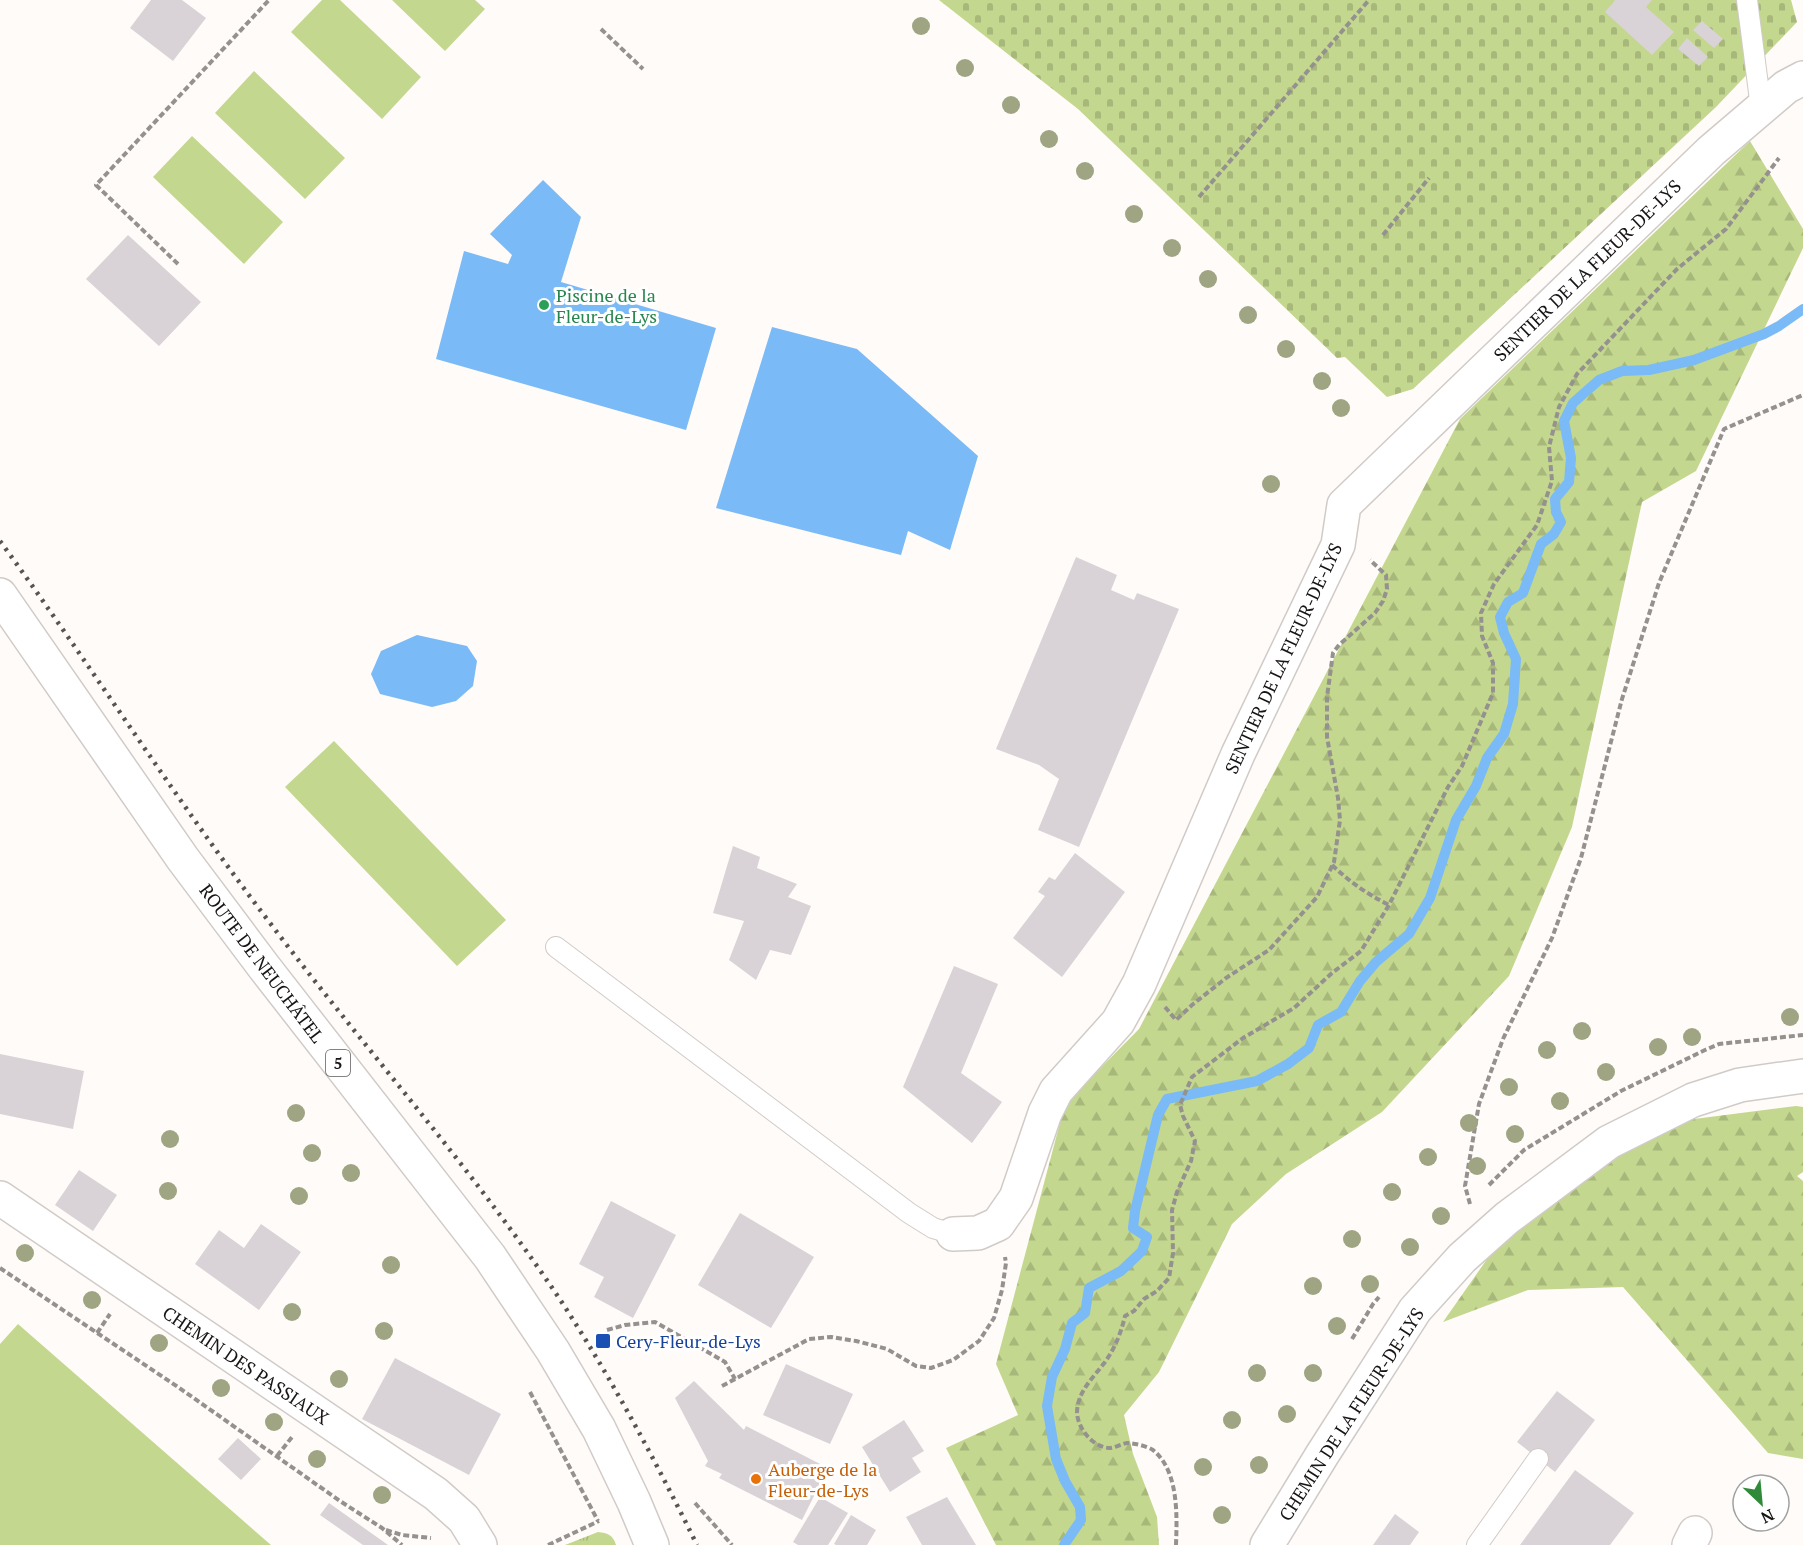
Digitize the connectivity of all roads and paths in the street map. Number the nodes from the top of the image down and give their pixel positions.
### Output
1 (269, 0) edge
2 (1369, 0) edge
3 (1746, 0) edge
4 (600, 29) dead end
5 (643, 69) dead end
6 (1803, 78) edge
7 (1761, 108) junction
8 (1779, 158) dead end
9 (1429, 178) dead end
10 (1199, 197) dead end
11 (1383, 235) dead end
12 (178, 264) dead end
13 (1803, 395) edge
14 (1339, 539) junction
15 (0, 596) edge
16 (1332, 866) junction
17 (1389, 904) junction
18 (556, 946) dead end
19 (1142, 977) junction
20 (1803, 1076) edge
21 (0, 1198) edge
22 (1470, 1205) dead end
23 (998, 1224) junction
24 (953, 1234) joint
25 (0, 1268) edge
26 (607, 1330) dead end
27 (735, 1379) junction
28 (722, 1386) dead end
29 (530, 1392) dead end
30 (1538, 1459) dead end
31 (695, 1503) dead end
32 (598, 1521) dead end
33 (382, 1528) junction
34 (583, 1529) dead end
35 (435, 1538) dead end
36 (402, 1545) edge
37 (480, 1545) edge
38 (548, 1545) edge
39 (652, 1545) edge
40 (732, 1545) edge
41 (1176, 1545) edge
42 (1268, 1545) edge
43 (1477, 1545) edge

1 - 12 path
2 - 10 path
3 - 7 lane
4 - 5 path
6 - 7 street, SENTIER DE LA FLEUR-DE-LYS
7 - 14 street, SENTIER DE LA FLEUR-DE-LYS
8 - 17 path
9 - 11 path
13 - 22 path
14 - 16 path
14 - 19 street, SENTIER DE LA FLEUR-DE-LYS
15 - 39 street, ROUTE DE NEUCHÂTEL / 5
16 - 17 path
16 - 19 path
17 - 41 path
18 - 24 lane
19 - 23 street, SENTIER DE LA FLEUR-DE-LYS
20 - 42 street, CHEMIN DE LA FLEUR-DE-LYS
21 - 37 street, CHEMIN DES PASSIAUX
23 - 24 street
23 - 27 path
25 - 33 path
26 - 27 path
27 - 28 path
29 - 32 path
30 - 43 lane
31 - 40 path
33 - 35 path
33 - 36 path
34 - 38 path

